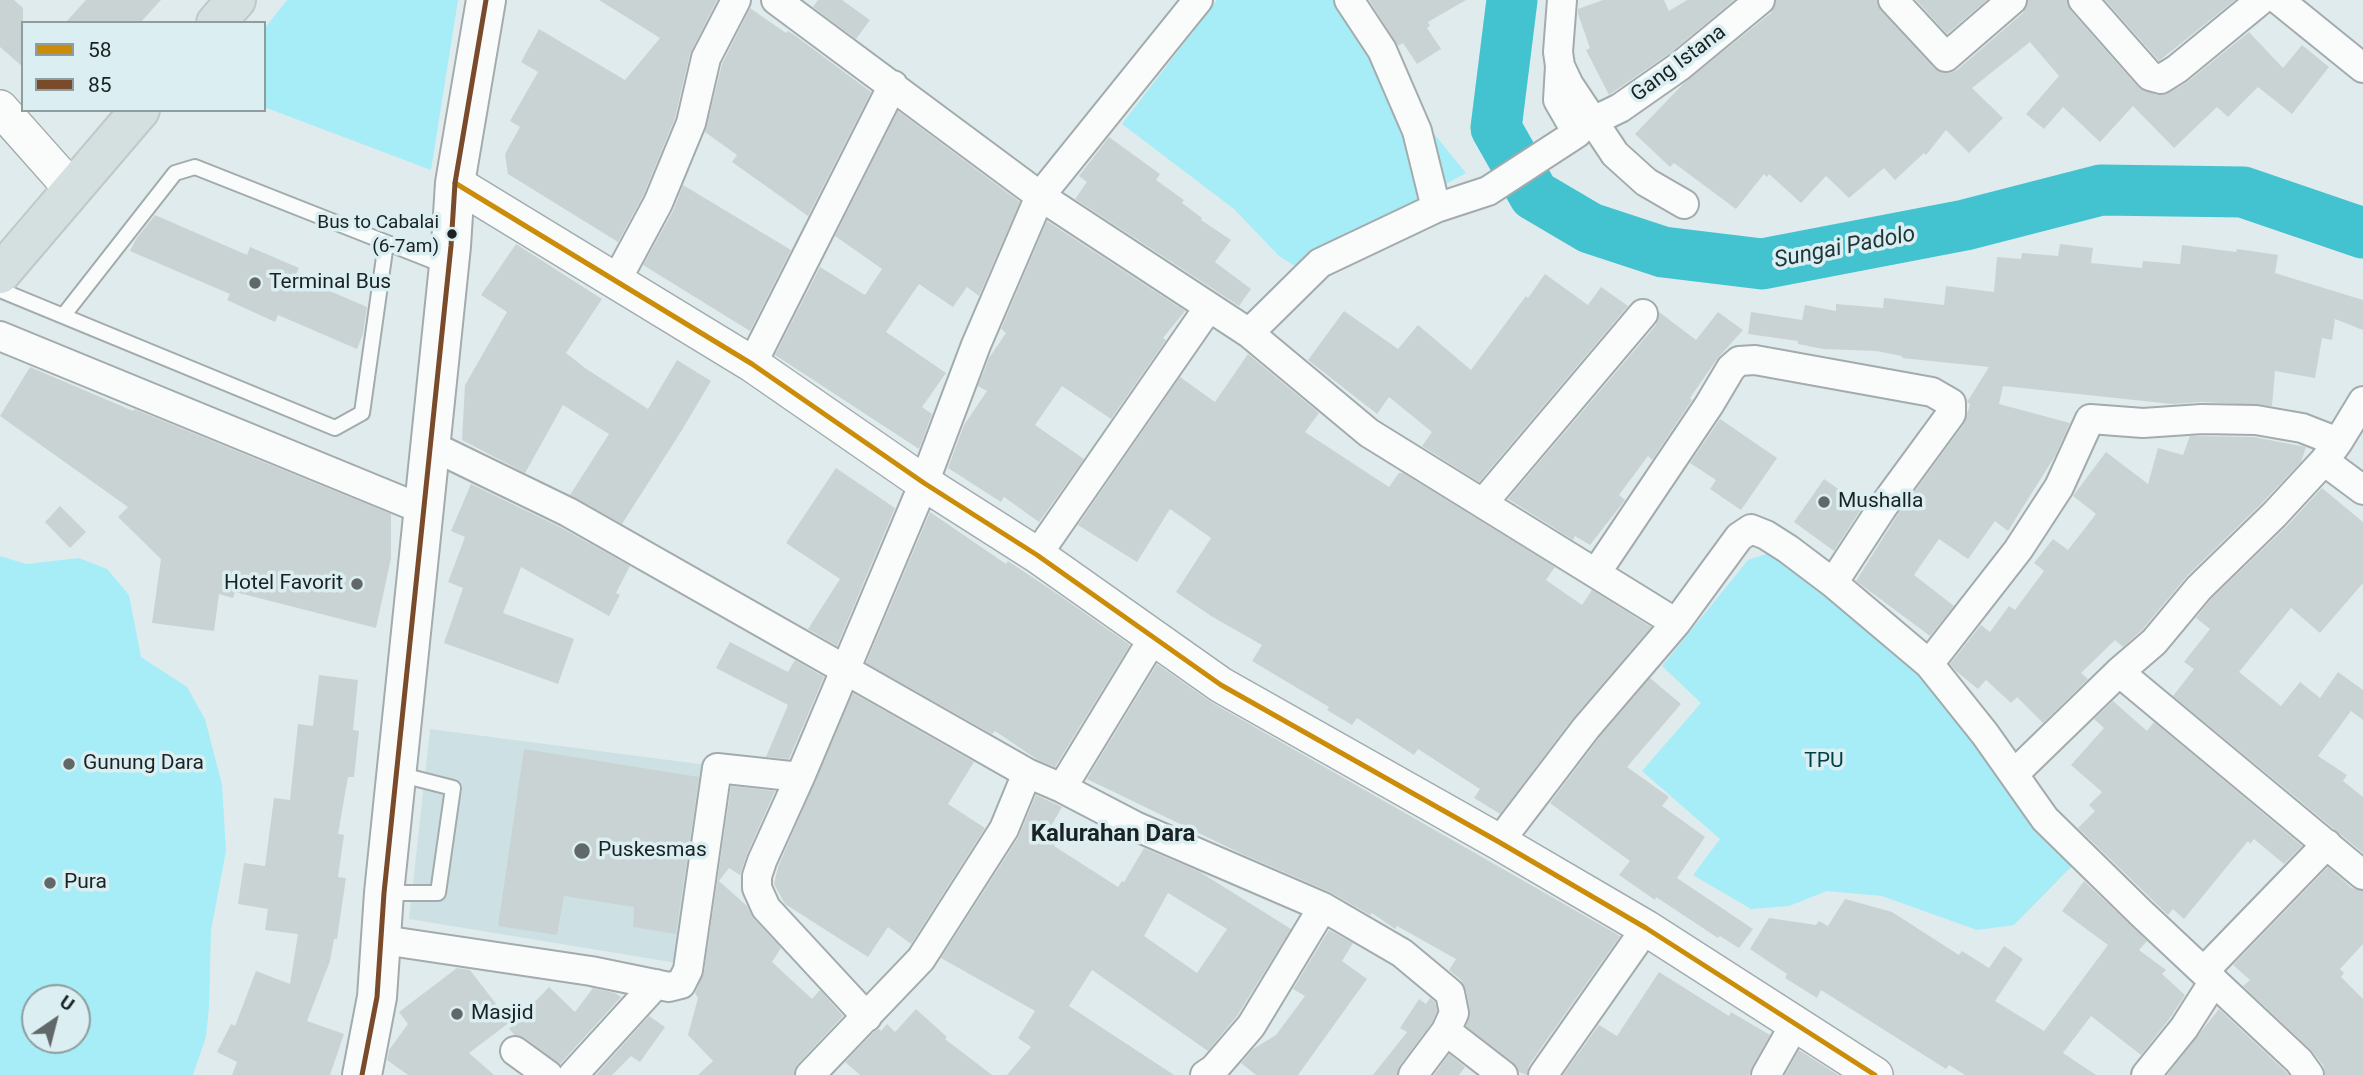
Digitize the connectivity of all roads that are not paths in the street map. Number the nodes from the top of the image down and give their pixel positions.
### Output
1 (236, 0) edge
2 (486, 0) edge
3 (736, 0) edge
4 (776, 0) edge
5 (1198, 0) edge
6 (1349, 0) edge
7 (1562, 0) edge
8 (1760, 0) edge
9 (1894, 0) edge
10 (2012, 0) edge
11 (2083, 0) edge
12 (2260, 0) edge
13 (2278, 0) edge
14 (218, 21) edge
15 (1560, 66) junction
16 (2363, 68) edge
17 (893, 85) junction
18 (0, 108) edge
19 (138, 112) edge
20 (1593, 121) junction
21 (455, 183) junction
22 (72, 189) junction
23 (1040, 196) junction
24 (1685, 204) dead end
25 (1436, 208) junction
26 (386, 243) junction
27 (449, 268) junction
28 (0, 274) edge
29 (616, 281) junction
30 (0, 290) edge
31 (1209, 307) junction
32 (1643, 314) dead end
33 (63, 316) junction
34 (1249, 334) junction
35 (0, 335) edge
36 (752, 364) junction
37 (2363, 401) edge
38 (430, 445) junction
39 (2331, 451) junction
40 (924, 483) junction
41 (2363, 490) edge
42 (1483, 503) junction
43 (424, 510) junction
44 (1037, 555) junction
45 (1596, 573) junction
46 (1833, 583) junction
47 (1676, 623) junction
48 (1154, 637) junction
49 (1929, 664) junction
50 (846, 669) junction
51 (2119, 672) junction
52 (1027, 773) junction
53 (397, 774) junction
54 (2014, 774) junction
55 (800, 777) junction
56 (1062, 788) junction
57 (1499, 842) junction
58 (2327, 844) junction
59 (2363, 875) edge
60 (384, 893) junction
61 (1323, 907) junction
62 (1646, 928) junction
63 (383, 940) junction
64 (2209, 976) junction
65 (656, 985) junction
66 (867, 1017) junction
67 (1796, 1024) junction
68 (1446, 1031) junction
69 (515, 1051) dead end
70 (828, 1070) edge
71 (362, 1075) edge
72 (548, 1075) edge
73 (573, 1075) edge
74 (1205, 1075) edge
75 (1413, 1075) edge
76 (1503, 1075) edge
77 (1543, 1075) edge
78 (1766, 1075) edge
79 (1875, 1075) edge
80 (2146, 1075) edge
81 (2309, 1075) edge

1 - 14 highway
2 - 21 main road
3 - 29 street
4 - 17 street
5 - 23 street
6 - 25 street
7 - 15 street
8 - 20 street, Gang Istana
9 - 10 street
11 - 12 street
13 - 16 street
15 - 20 street
15 - 25 street
17 - 23 street
17 - 36 street
18 - 22 street
19 - 22 highway
20 - 24 street
21 - 27 main road
21 - 29 street
22 - 28 highway
23 - 31 street
23 - 40 street
25 - 34 street
26 - 27 lane
26 - 33 lane
26 - 33 lane
27 - 38 main road
29 - 36 street
30 - 33 lane
31 - 34 street
31 - 44 street
32 - 42 street
34 - 42 street
35 - 43 street
36 - 40 street
37 - 39 street
38 - 43 main road
38 - 50 street
39 - 41 street
39 - 49 street
39 - 51 street
40 - 44 street
40 - 50 street
42 - 45 street
43 - 53 main road
44 - 48 street
45 - 46 street
45 - 47 street
46 - 47 street
46 - 49 street
47 - 57 street
48 - 56 street
48 - 57 street
49 - 54 street
50 - 52 street
50 - 55 street
51 - 54 street
51 - 58 street
52 - 56 street
52 - 66 street
53 - 60 main road
53 - 60 lane
54 - 64 street
55 - 65 street
55 - 66 street
56 - 61 street
57 - 62 street
58 - 59 street
58 - 64 street
60 - 63 main road
61 - 68 street
61 - 74 street
62 - 67 street
62 - 77 street
63 - 65 street
63 - 71 main road
64 - 80 street
64 - 81 street
65 - 73 street
66 - 70 street
67 - 78 street
67 - 79 street
68 - 75 street
68 - 76 street
69 - 72 street

